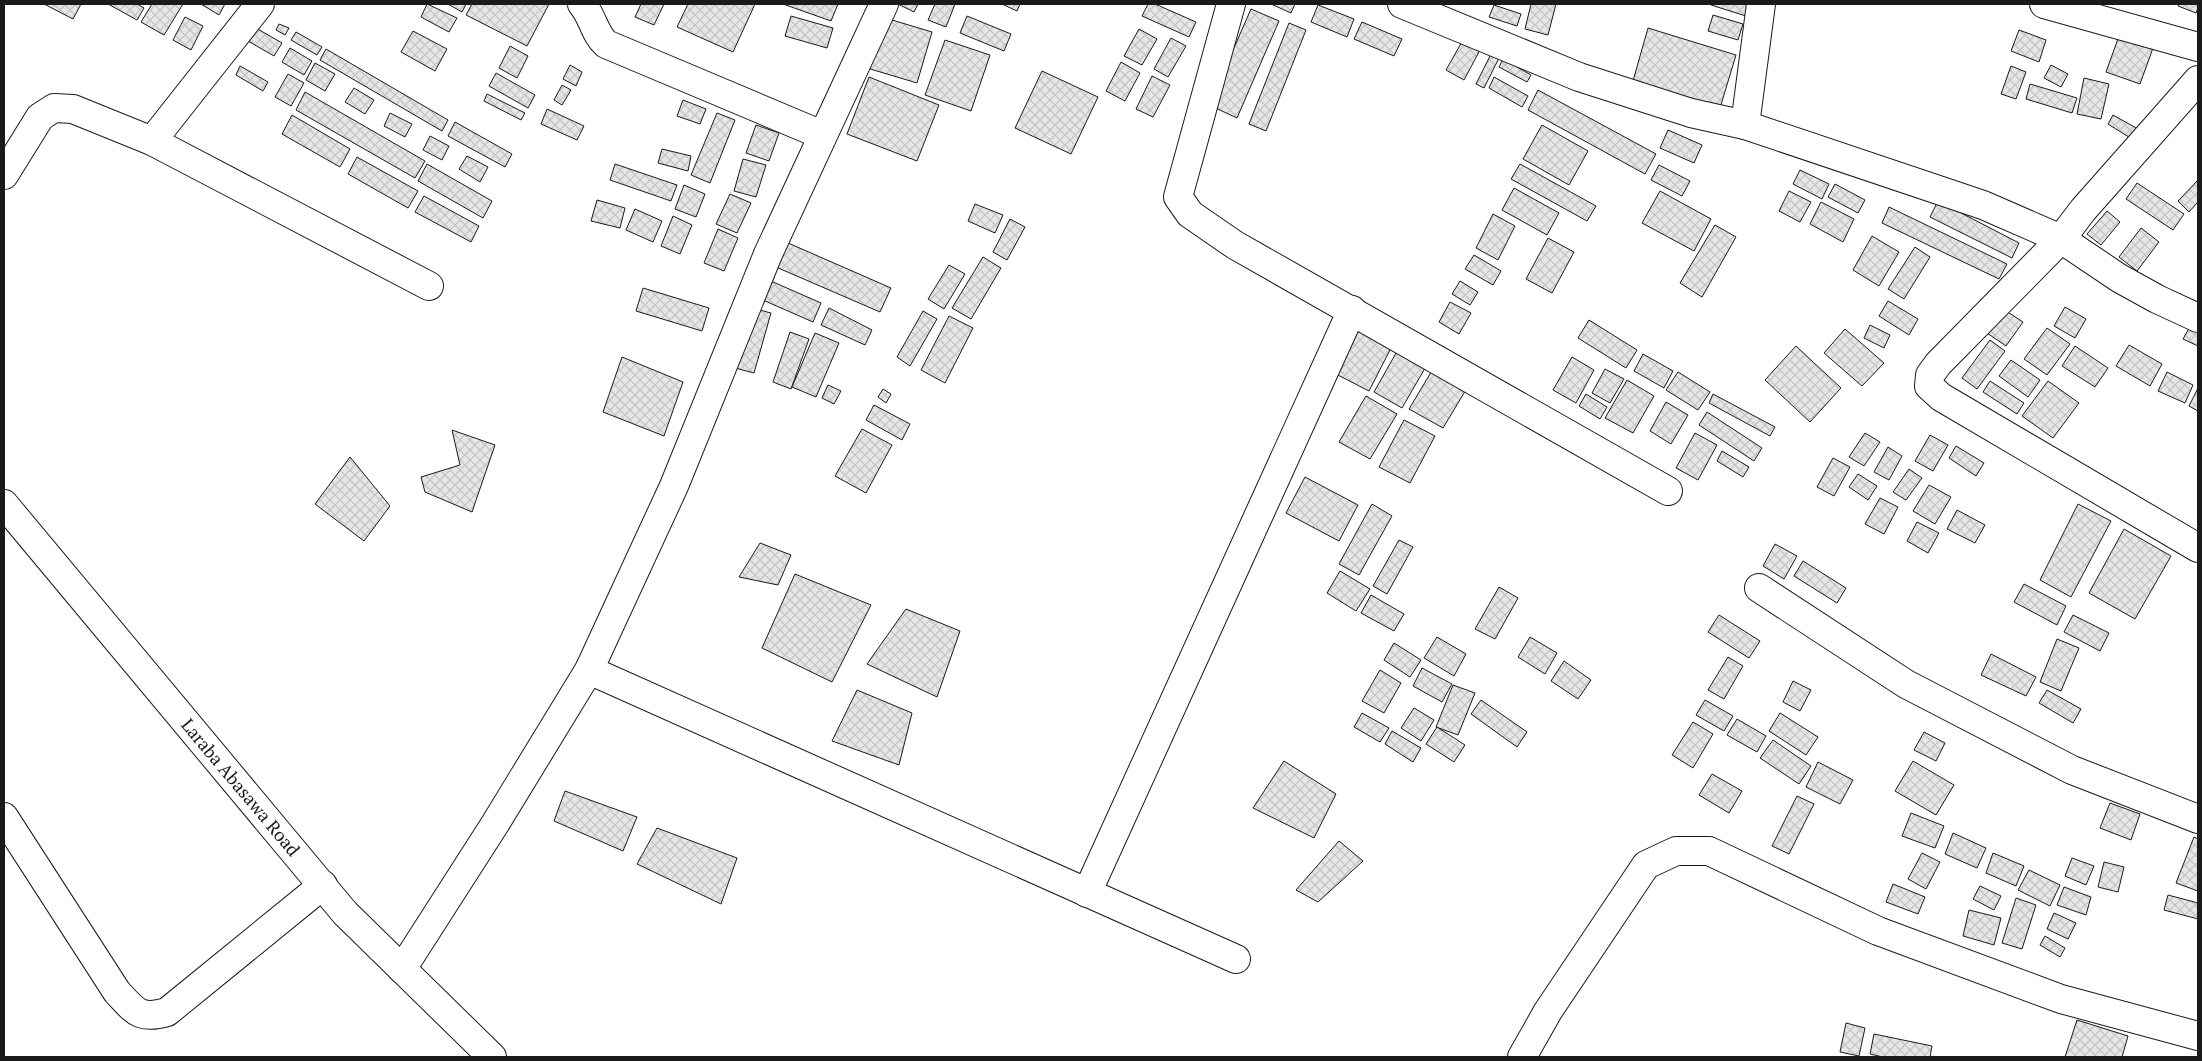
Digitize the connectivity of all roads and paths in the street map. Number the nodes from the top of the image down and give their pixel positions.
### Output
1 (260, 4) edge
2 (582, 4) edge
3 (884, 4) edge
4 (1231, 4) edge
5 (1402, 4) edge
6 (1761, 4) edge
7 (2044, 4) edge
8 (2198, 47) edge
9 (2198, 80) edge
10 (1745, 125) junction
11 (822, 135) junction
12 (152, 141) junction
13 (4, 175) edge
14 (2061, 239) junction
15 (429, 286) dead end
16 (1352, 310) junction
17 (2198, 318) edge
18 (1668, 491) dead end
19 (4, 504) edge
20 (2198, 548) edge
21 (1759, 588) dead end
22 (589, 670) junction
23 (4, 817) edge
24 (2198, 819) edge
25 (323, 885) junction
26 (1087, 893) junction
27 (1236, 959) dead end
28 (402, 970) junction
29 (2198, 1036) edge
30 (492, 1057) edge
31 (1522, 1057) edge

1 - 12 street
2 - 11 street
3 - 11 street
4 - 16 street
5 - 10 street
6 - 10 street
7 - 8 street
9 - 14 street
10 - 14 street
11 - 22 street
12 - 13 street
12 - 15 street
14 - 17 street
14 - 20 street
16 - 18 street
16 - 26 street
19 - 25 street, Laraba Abasawa Road
21 - 24 street
22 - 26 street
22 - 28 street
23 - 25 street
25 - 28 street, Laraba Abasawa Road
26 - 27 street
28 - 30 street, Laraba Abasawa Road
29 - 31 street

